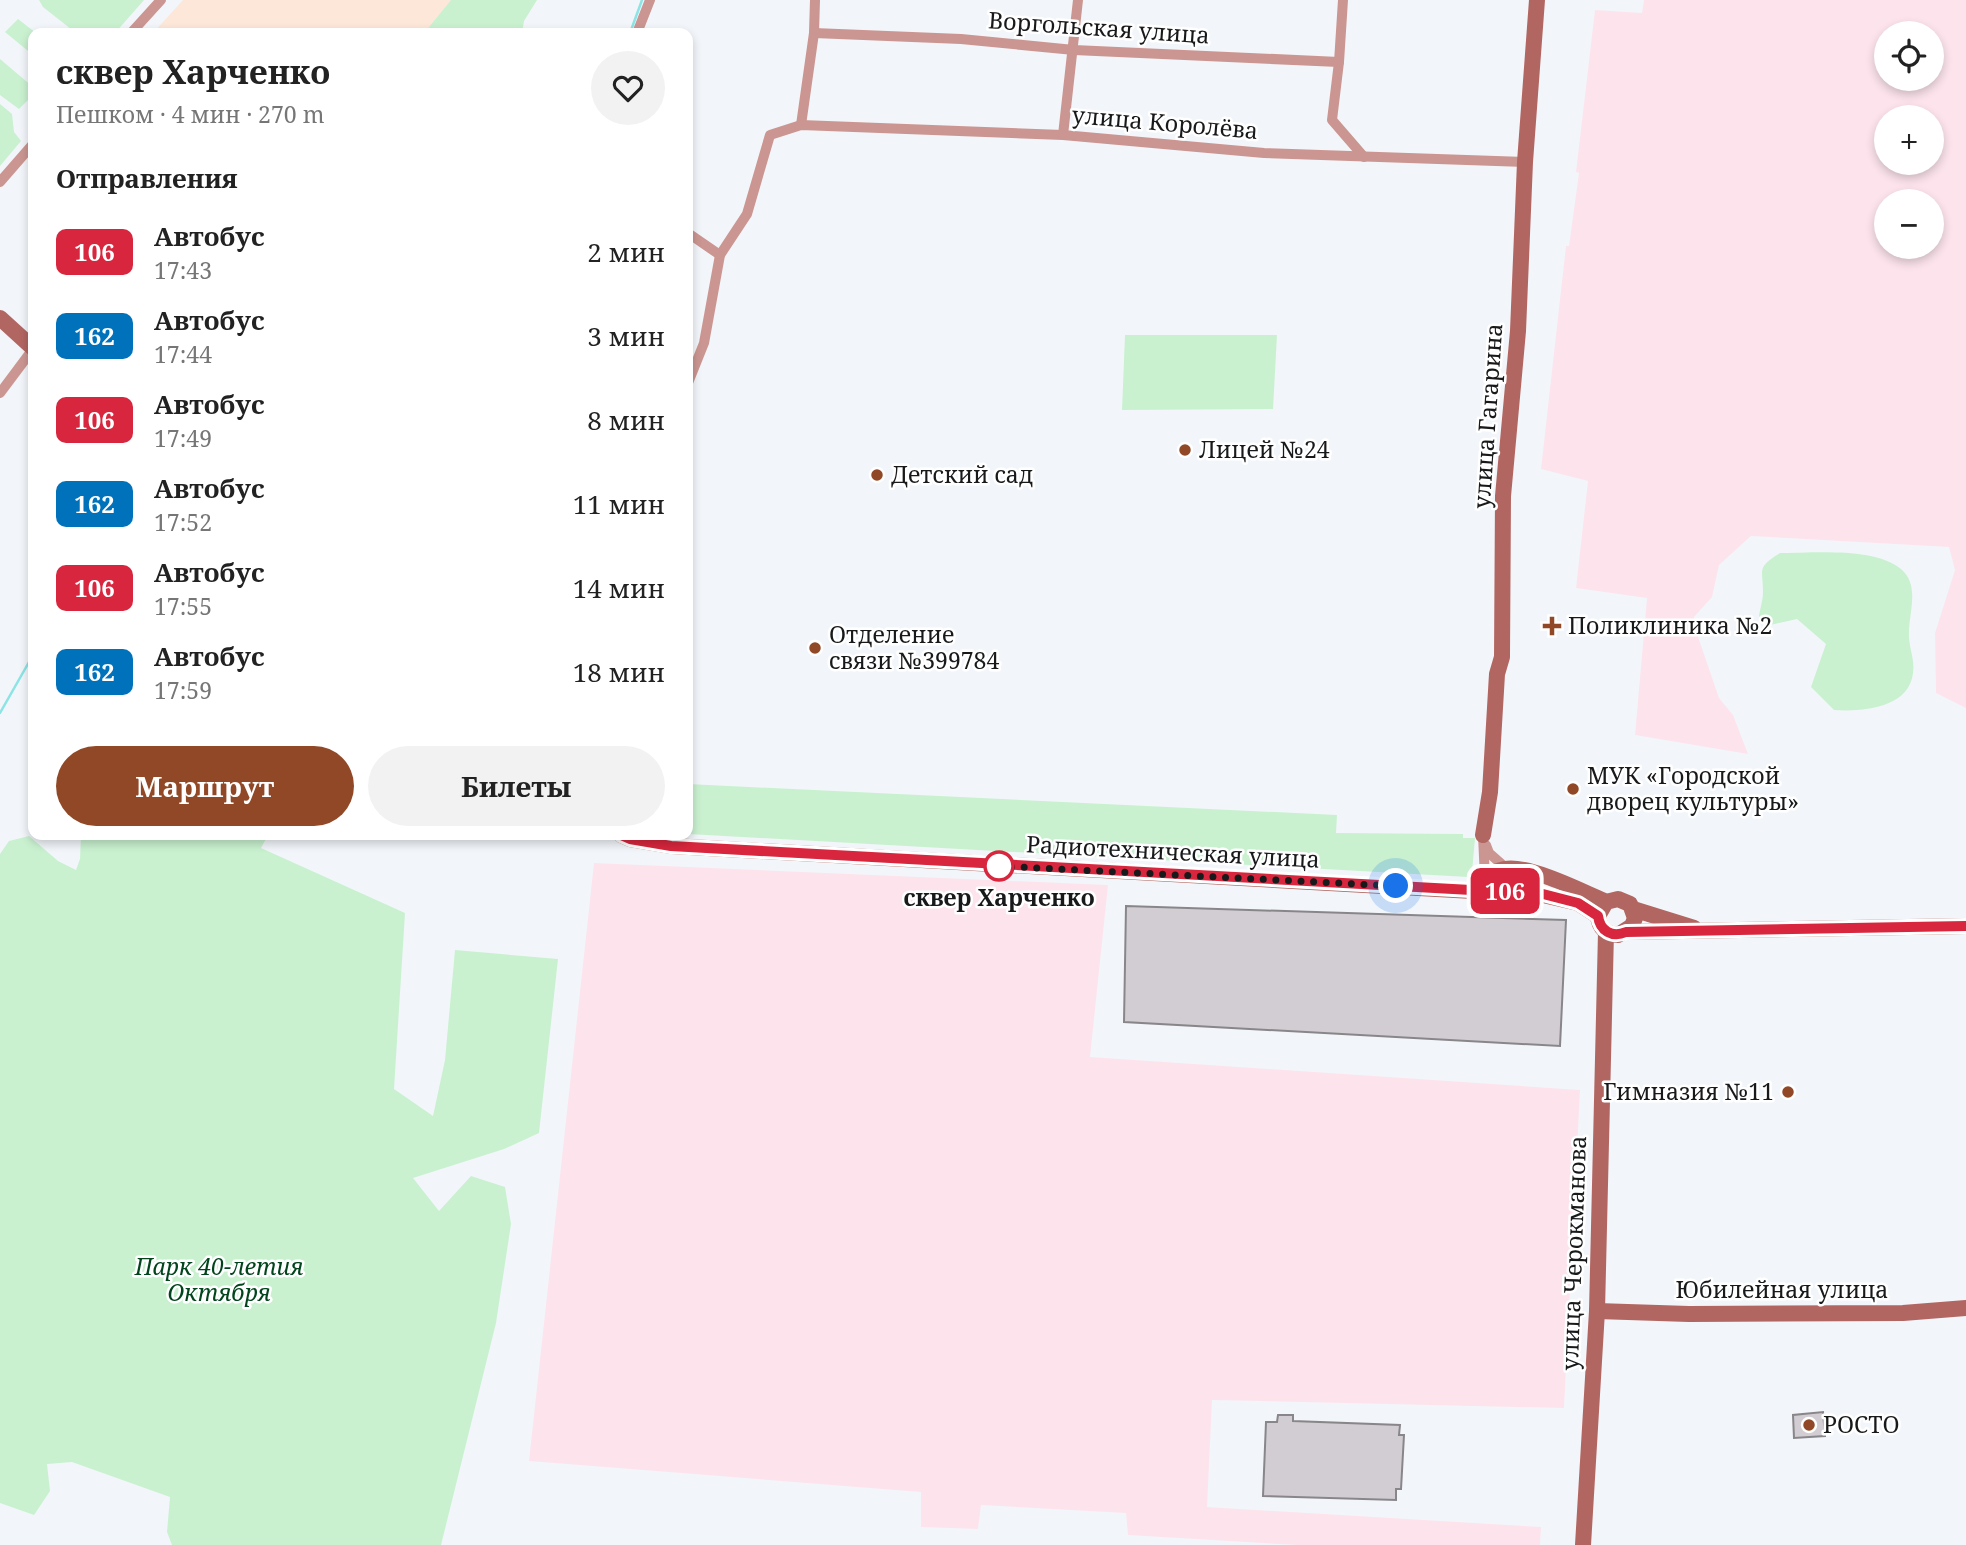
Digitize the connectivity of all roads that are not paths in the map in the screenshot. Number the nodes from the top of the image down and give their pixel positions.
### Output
1 (161, 0) edge
2 (650, 0) edge
3 (815, 0) edge
4 (1078, 0) edge
5 (1343, 0) edge
6 (1537, 0) edge
7 (136, 28) edge
8 (639, 28) edge
9 (814, 33) junction
10 (1074, 50) junction
11 (1339, 62) junction
12 (801, 125) junction
13 (1063, 135) junction
14 (28, 150) edge
15 (1364, 157) junction
16 (1525, 162) junction
17 (0, 182) edge
18 (693, 236) edge
19 (720, 255) junction
20 (0, 318) edge
21 (28, 344) edge
22 (28, 356) edge
23 (693, 370) edge
24 (0, 393) edge
25 (1483, 835) junction
26 (651, 840) edge
27 (672, 841) edge
28 (1506, 868) junction
29 (1484, 886) junction
30 (1527, 893) junction
31 (1602, 909) junction
32 (1633, 909) junction
33 (1966, 926) edge
34 (1700, 930) junction
35 (1617, 933) junction
36 (1966, 1307) edge
37 (1597, 1311) junction
38 (1583, 1545) edge

1 - 7 street
2 - 8 street
3 - 9 street
4 - 10 street
5 - 11 street
6 - 16 street, улица Гагарина
9 - 10 street, Воргольская улица
9 - 12 street
10 - 11 street, Воргольская улица
10 - 13 street
11 - 15 street
12 - 13 street, улица Королёва
12 - 19 street
13 - 15 street, улица Королёва
14 - 17 street
15 - 16 street, улица Королёва
16 - 25 street, улица Гагарина
18 - 19 street
19 - 23 street
20 - 21 street
22 - 24 street
25 - 28 street
25 - 29 street, улица Гагарина
26 - 27 street, Радиотехническая улица
27 - 29 street, Радиотехническая улица
28 - 29 street
28 - 30 street
28 - 31 street, Радиотехническая улица
29 - 30 street, Радиотехническая улица
30 - 31 street, Радиотехническая улица
31 - 32 street, Радиотехническая улица
31 - 35 street
32 - 34 street, Радиотехническая улица
32 - 35 street
33 - 34 street, Радиотехническая улица
34 - 35 street, Радиотехническая улица
35 - 37 street, улица Черокманова
36 - 37 street, Юбилейная улица
37 - 38 street, улица Черокманова

